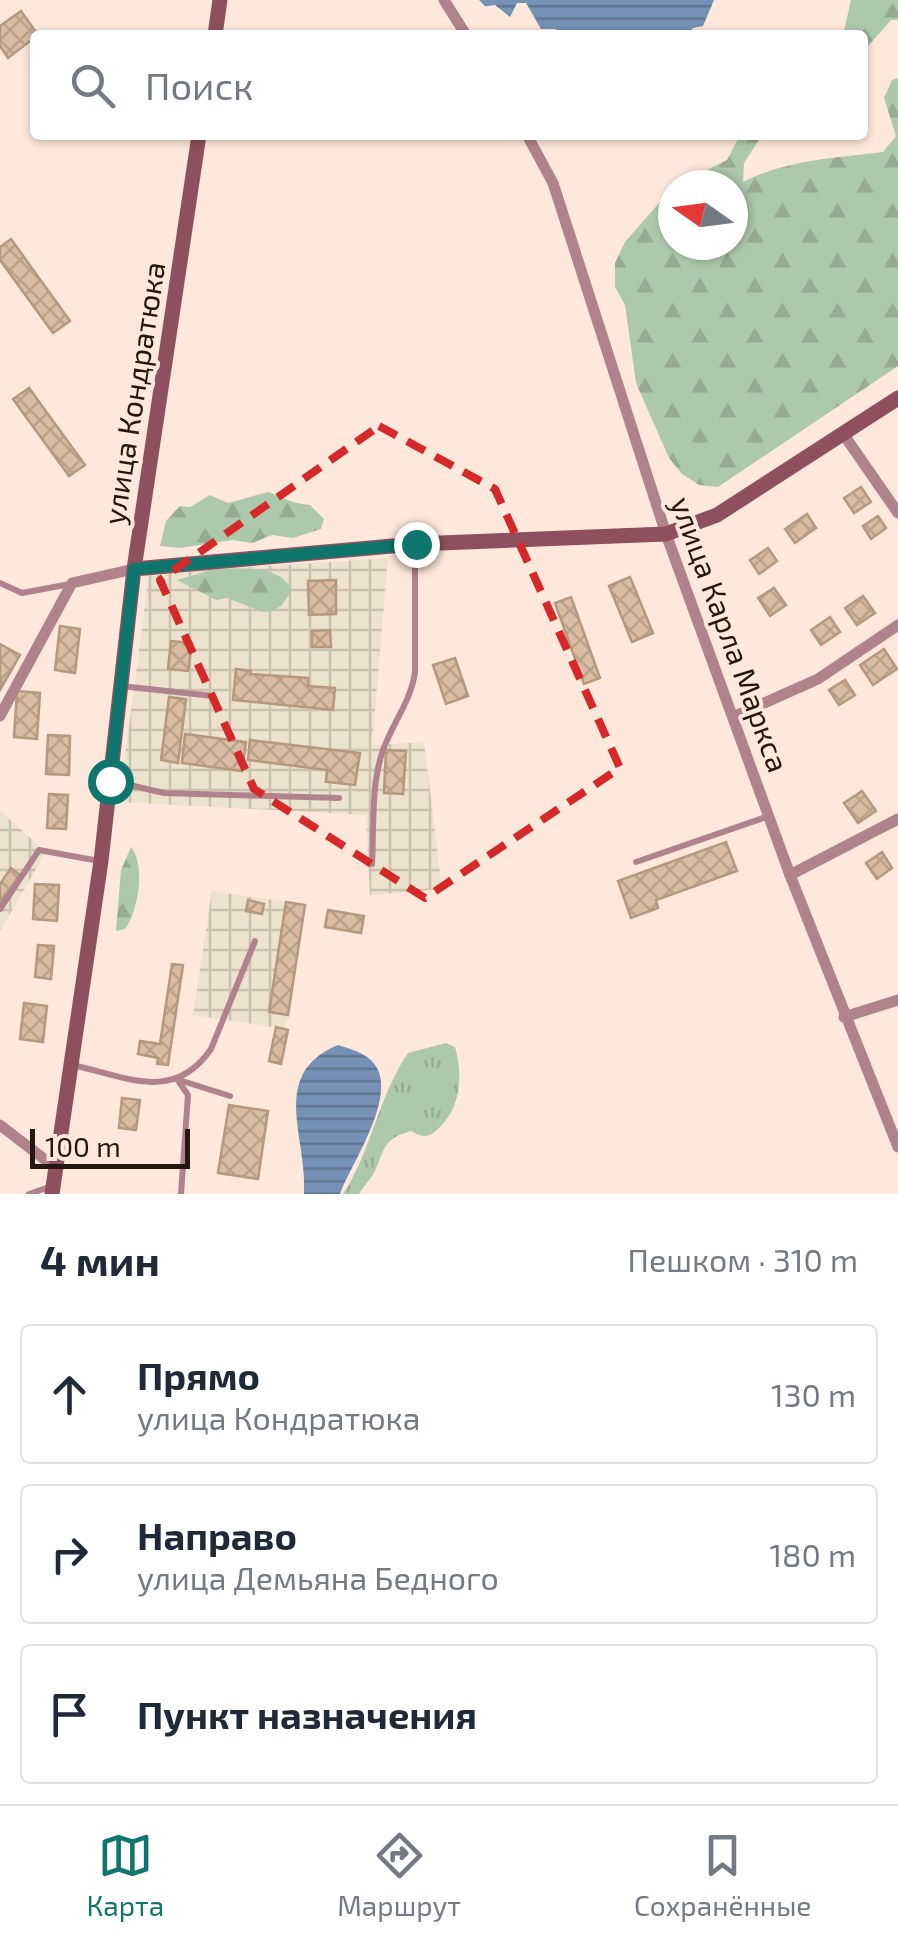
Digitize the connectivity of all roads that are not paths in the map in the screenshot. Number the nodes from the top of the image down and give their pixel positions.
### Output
1 (220, 0) edge
2 (444, 0) edge
3 (215, 30) edge
4 (463, 30) edge
5 (199, 140) edge
6 (530, 140) edge
7 (898, 398) edge
8 (844, 435) junction
9 (898, 513) edge
10 (666, 534) junction
11 (416, 544) junction
12 (134, 569) junction
13 (0, 582) edge
14 (72, 583) junction
15 (898, 626) edge
16 (120, 686) junction
17 (213, 696) dead end
18 (0, 716) edge
19 (733, 717) junction
20 (110, 781) junction
21 (339, 798) dead end
22 (770, 816) junction
23 (898, 818) edge
24 (101, 861) junction
25 (636, 862) dead end
26 (372, 864) dead end
27 (790, 875) junction
28 (0, 909) edge
29 (255, 940) dead end
30 (898, 1000) edge
31 (844, 1017) junction
32 (72, 1065) junction
33 (178, 1079) junction
34 (230, 1096) dead end
35 (0, 1125) edge
36 (898, 1147) edge
37 (56, 1168) junction
38 (53, 1190) edge
39 (29, 1194) edge
40 (180, 1194) edge

1 - 3 main road
2 - 4 street
5 - 12 main road, улица Кондратюка
6 - 10 street, улица Карла Маркса
7 - 8 main road
8 - 9 street
8 - 10 main road
10 - 11 main road
10 - 19 street, улица Карла Маркса
11 - 12 main road
11 - 26 lane
12 - 14 street
12 - 16 main road, улица Кондратюка
13 - 14 lane
14 - 18 street
15 - 19 street
16 - 17 lane
16 - 20 main road, улица Кондратюка
19 - 22 street, улица Карла Маркса
20 - 21 lane
20 - 24 main road, улица Кондратюка
22 - 25 lane
22 - 27 street, улица Карла Маркса
23 - 27 street
24 - 28 lane
24 - 32 main road, улица Кондратюка
27 - 31 street, улица Карла Маркса
29 - 33 lane
30 - 31 street
31 - 36 street, улица Карла Маркса
32 - 33 lane
32 - 37 main road, улица Кондратюка
33 - 34 lane
33 - 40 lane
35 - 37 street
37 - 38 main road, улица Кондратюка
38 - 39 lane

